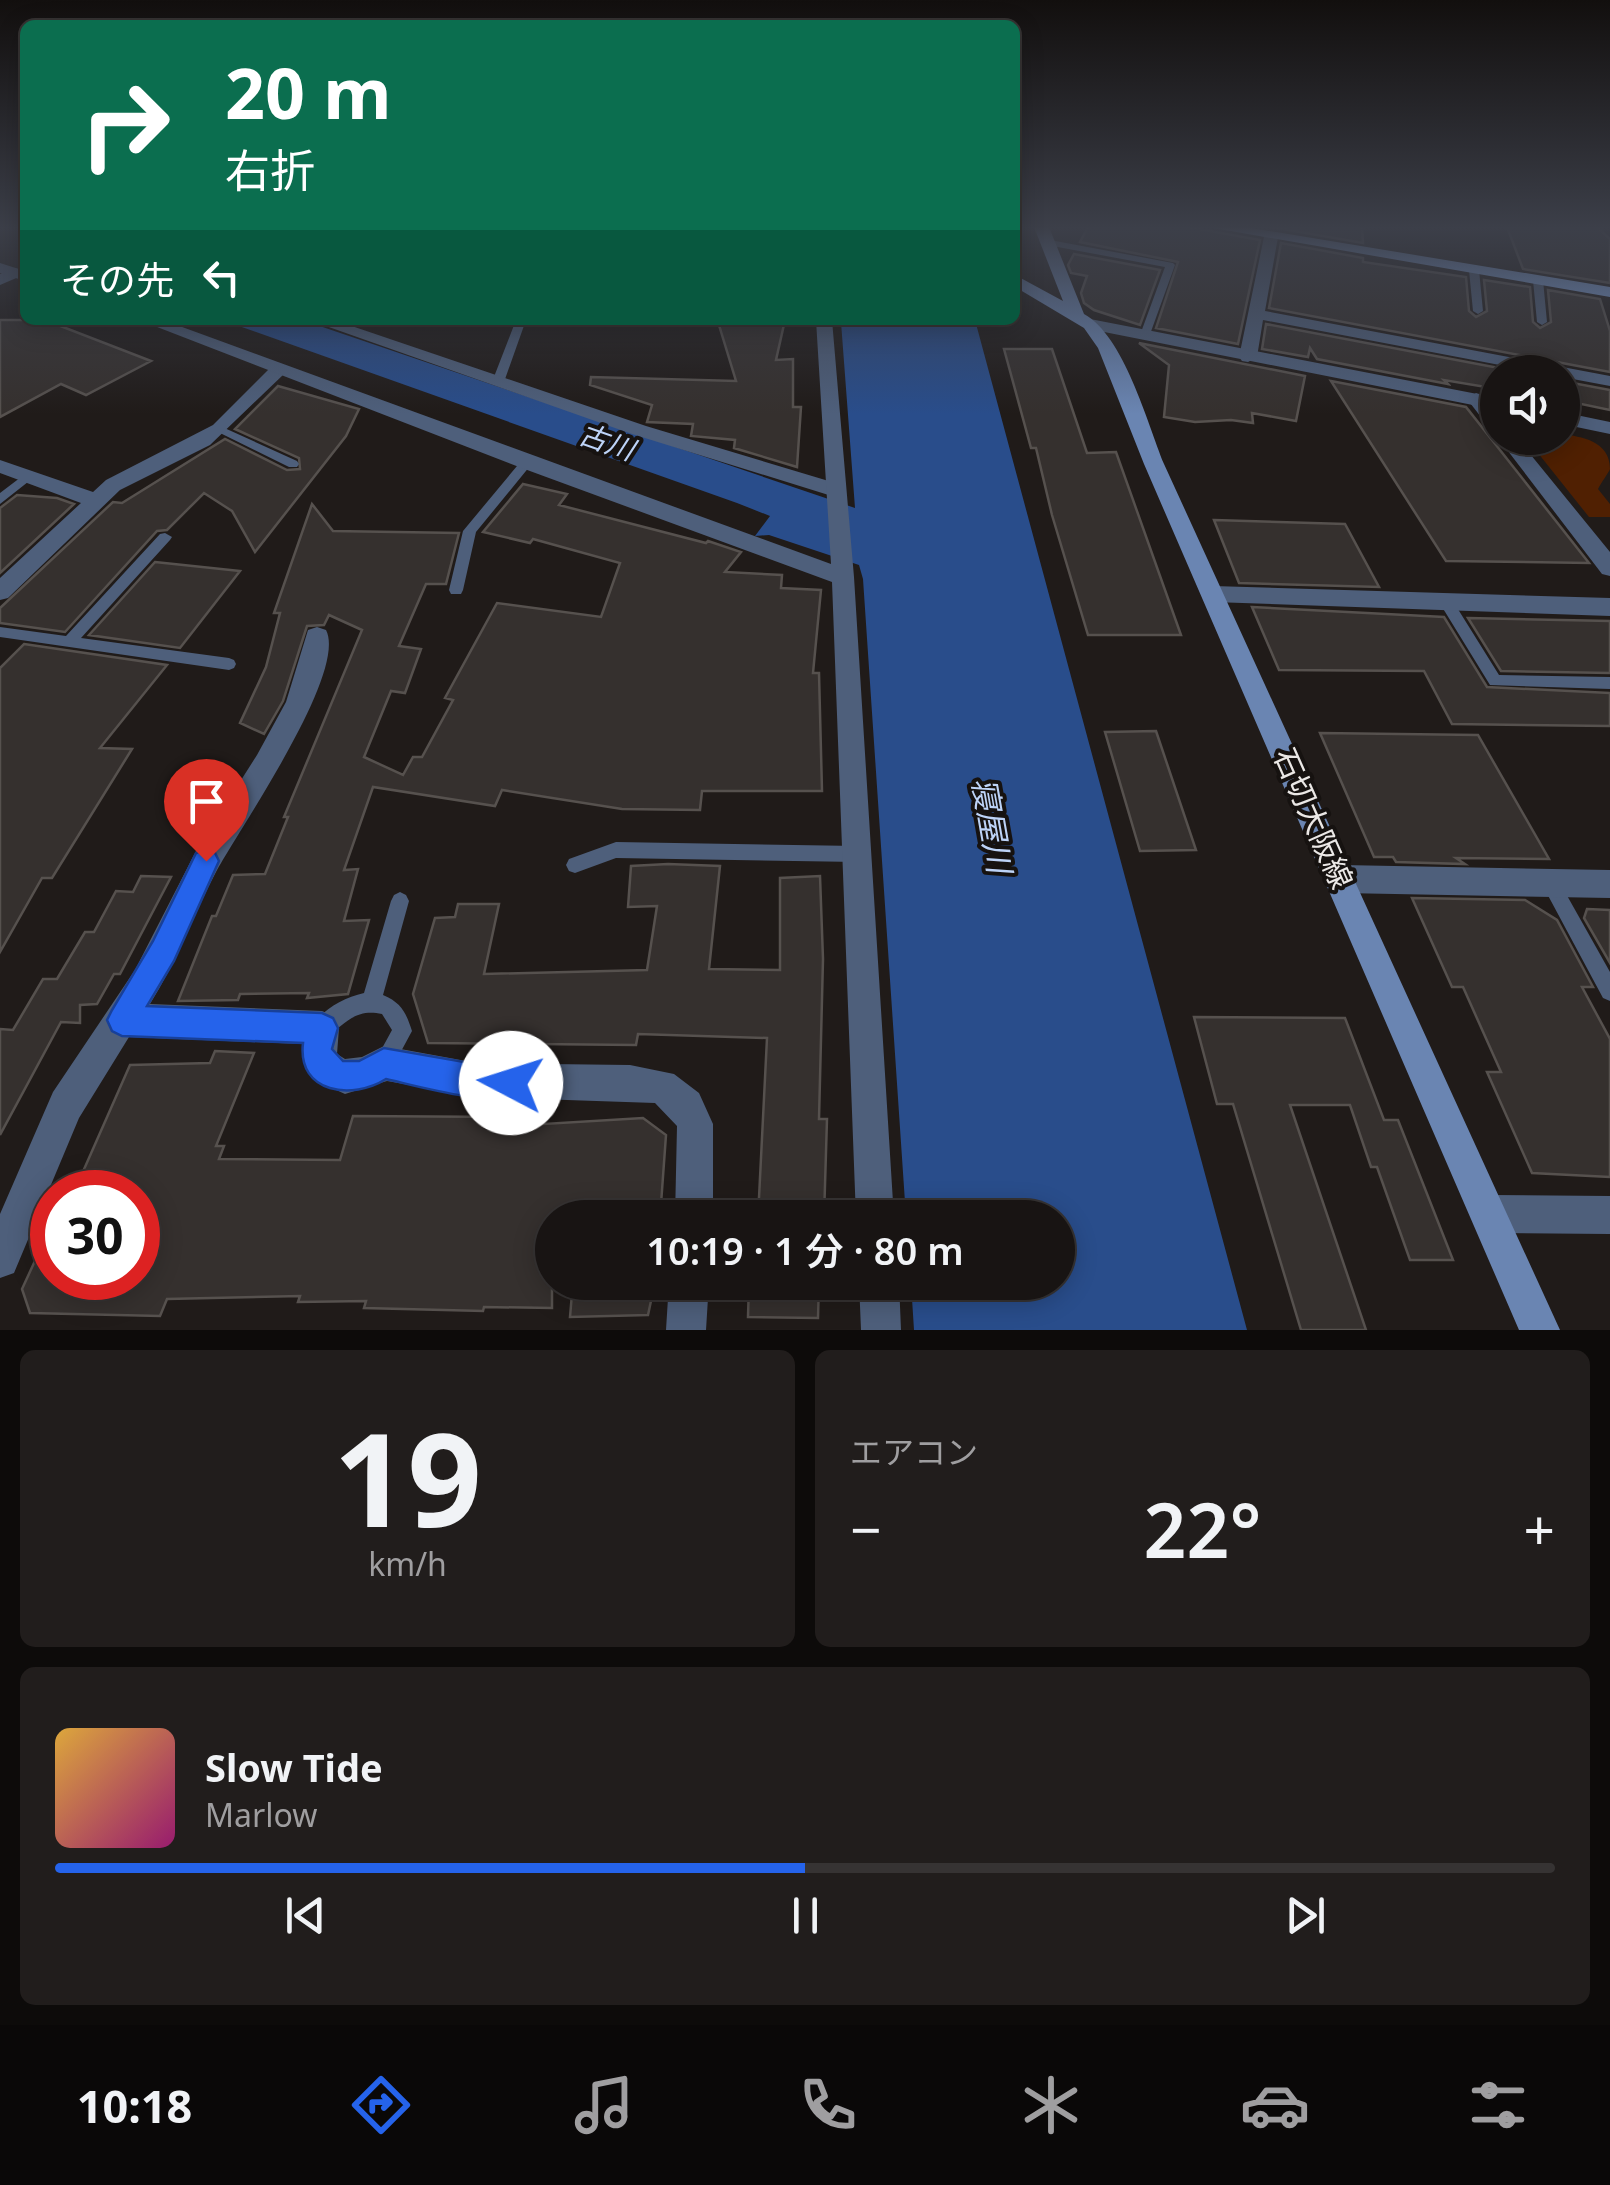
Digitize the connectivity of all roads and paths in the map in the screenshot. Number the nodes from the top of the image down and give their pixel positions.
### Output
1 (1031, 289) edge
2 (1070, 289) edge
3 (1161, 289) edge
4 (1261, 289) edge
5 (1476, 289) edge
6 (1539, 289) edge
7 (1478, 311) dead end
8 (1256, 314) junction
9 (1083, 319) junction
10 (1542, 322) dead end
11 (161, 325) edge
12 (331, 325) edge
13 (519, 325) edge
14 (824, 325) edge
15 (1144, 335) junction
16 (1248, 357) junction
17 (278, 370) junction
18 (1610, 381) edge
19 (498, 382) junction
20 (1476, 400) junction
21 (1480, 401) edge
22 (1480, 405) edge
23 (1580, 422) edge
24 (1610, 428) edge
25 (220, 429) junction
26 (1520, 455) edge
27 (526, 463) junction
28 (293, 464) dead end
29 (0, 466) edge
30 (29, 475) junction
31 (836, 494) junction
32 (0, 500) edge
33 (96, 501) junction
34 (165, 537) dead end
35 (1607, 561) edge
36 (842, 570) junction
37 (456, 590) dead end
38 (0, 592) edge
39 (1213, 594) junction
40 (1446, 602) junction
41 (1610, 607) edge
42 (0, 632) edge
43 (317, 636) dead end
44 (70, 642) junction
45 (229, 664) dead end
46 (1610, 682) edge
47 (858, 854) junction
48 (575, 865) dead end
49 (1342, 878) junction
50 (1550, 882) junction
51 (1610, 884) edge
52 (400, 900) dead end
53 (1610, 990) edge
54 (372, 1003) junction
55 (122, 1020) junction
56 (322, 1028) junction
57 (384, 1063) junction
58 (694, 1200) edge
59 (875, 1200) edge
60 (1490, 1214) junction
61 (1610, 1216) edge
62 (0, 1260) edge
63 (688, 1300) edge
64 (879, 1300) edge
65 (686, 1330) edge
66 (881, 1330) edge
67 (1540, 1330) edge

1 - 9 main road
2 - 9 main road, 石切大阪線
3 - 15 lane
4 - 8 street
5 - 7 lane
6 - 10 lane
8 - 16 street
8 - 18 street
9 - 15 street
9 - 39 main road, 石切大阪線
11 - 17 street
12 - 19 street
13 - 19 lane
14 - 31 street
15 - 16 street
16 - 20 street
17 - 25 street
17 - 27 street
19 - 31 street
20 - 21 street
20 - 22 street
23 - 24 street
25 - 28 lane
25 - 33 street
26 - 35 street
27 - 36 street
27 - 37 lane
29 - 30 street
30 - 32 lane
30 - 33 street
31 - 36 street
33 - 38 street
34 - 44 lane
36 - 47 street
39 - 40 street
39 - 49 main road, 石切大阪線
40 - 41 street
40 - 46 lane
42 - 44 lane
43 - 55 street
44 - 45 lane
47 - 48 lane
47 - 59 street
49 - 50 street
49 - 60 main road, 石切大阪線
50 - 51 street
50 - 53 lane
52 - 54 lane
54 - 56 lane
54 - 57 lane
55 - 56 street
55 - 62 street
56 - 57 street
57 - 58 street
60 - 61 street
60 - 67 main road, 石切大阪線
63 - 65 street
64 - 66 street

